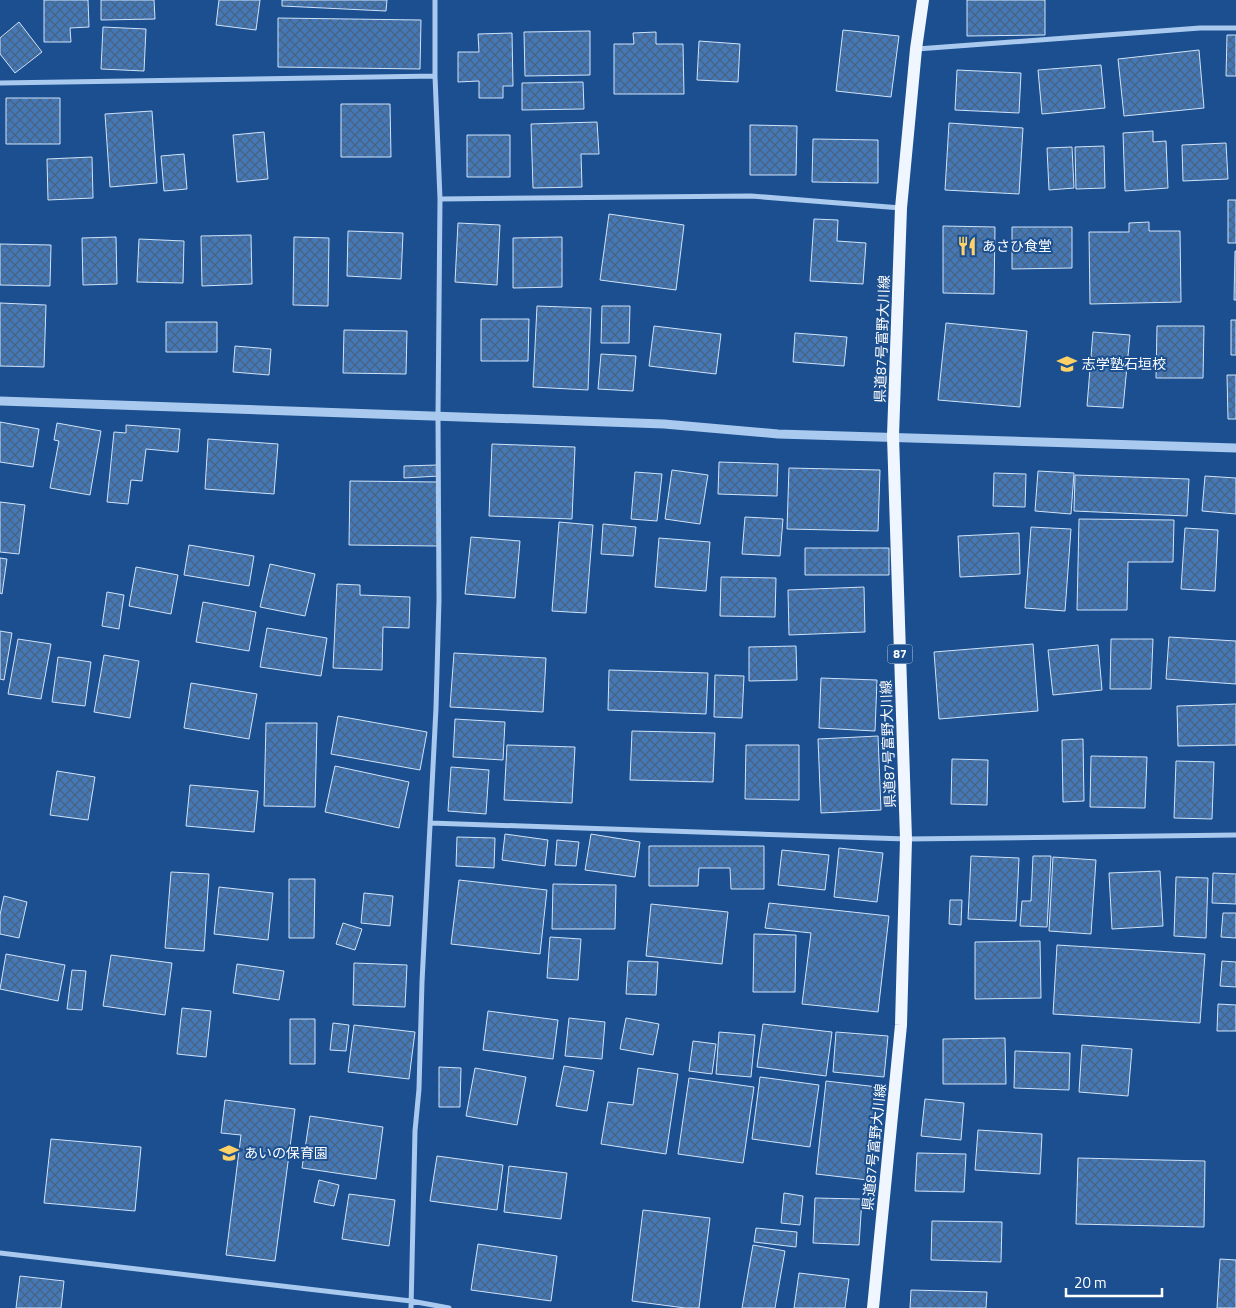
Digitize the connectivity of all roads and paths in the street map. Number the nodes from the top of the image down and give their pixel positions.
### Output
1 (435, 0) edge
2 (923, 0) edge
3 (1236, 28) edge
4 (916, 49) junction
5 (435, 76) junction
6 (0, 83) edge
7 (440, 199) junction
8 (901, 208) junction
9 (0, 401) edge
10 (438, 416) junction
11 (894, 436) junction
12 (1236, 448) edge
13 (430, 823) junction
14 (1236, 834) edge
15 (906, 839) junction
16 (0, 1253) edge
17 (411, 1301) junction
18 (411, 1308) edge
19 (450, 1308) edge
20 (873, 1308) edge

1 - 5 street
2 - 4 main road, 県道87号富野大川線 / 87
3 - 4 street
4 - 8 main road, 県道87号富野大川線 / 87
5 - 6 street
5 - 7 street
7 - 8 street
7 - 10 street
8 - 11 main road, 県道87号富野大川線 / 87
9 - 10 street
10 - 11 street
10 - 13 street
11 - 12 street
11 - 15 main road, 県道87号富野大川線 / 87
13 - 15 street
13 - 17 street
14 - 15 street
15 - 20 main road, 県道87号富野大川線 / 87
16 - 17 street
17 - 18 street
17 - 19 street

